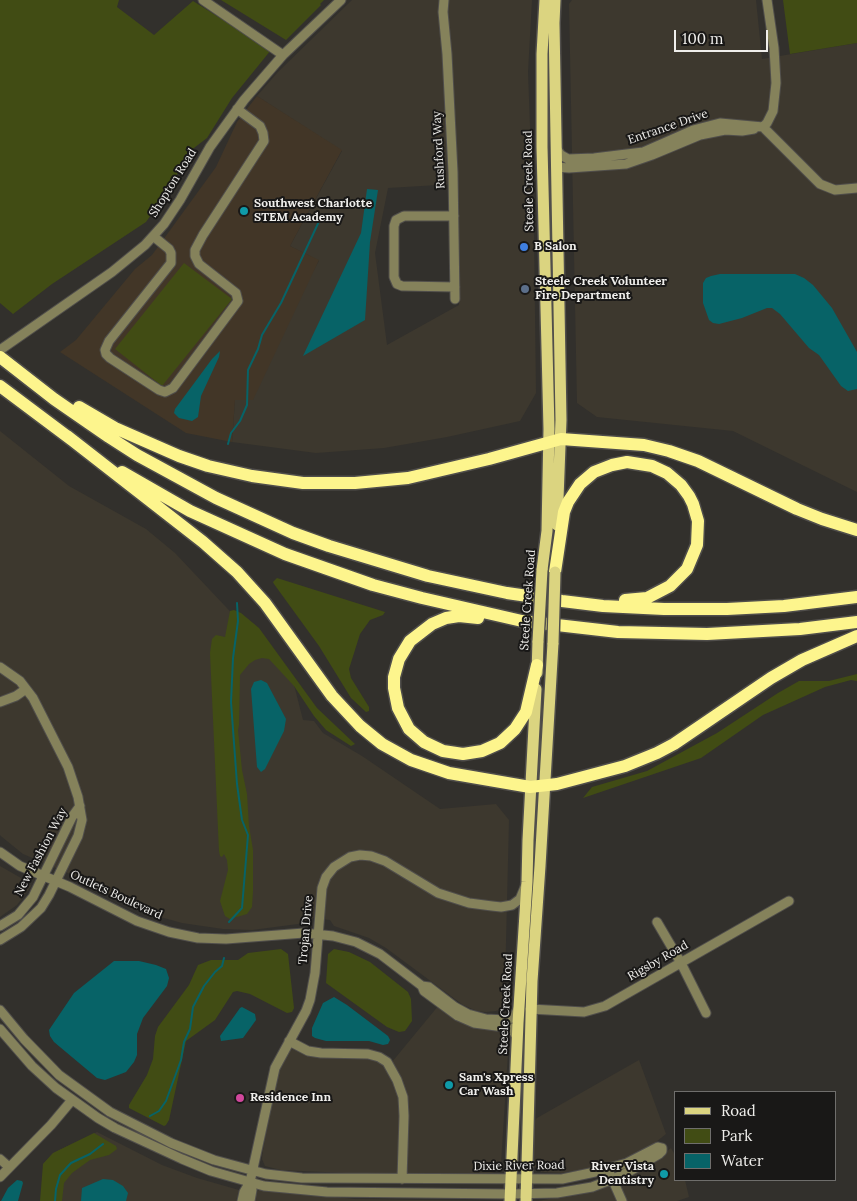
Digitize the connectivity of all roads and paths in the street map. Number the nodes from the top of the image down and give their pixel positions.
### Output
1 (203, 0) edge
2 (340, 0) edge
3 (444, 0) edge
4 (545, 0) edge
5 (555, 0) edge
6 (767, 0) edge
7 (283, 55) junction
8 (543, 77) junction
9 (237, 109) junction
10 (763, 127) junction
11 (556, 148) junction
12 (556, 167) junction
13 (543, 169) junction
14 (857, 188) edge
15 (454, 216) junction
16 (153, 236) junction
17 (558, 263) junction
18 (455, 287) junction
19 (455, 299) dead end
20 (0, 350) edge
21 (0, 357) edge
22 (0, 386) edge
23 (66, 436) junction
24 (555, 440) junction
25 (857, 530) edge
26 (555, 572) junction
27 (507, 593) junction
28 (857, 597) edge
29 (522, 621) junction
30 (857, 622) edge
31 (857, 636) edge
32 (537, 665) junction
33 (0, 667) edge
34 (26, 689) junction
35 (0, 702) edge
36 (544, 786) junction
37 (530, 787) junction
38 (80, 806) junction
39 (0, 852) edge
40 (44, 876) junction
41 (56, 880) junction
42 (527, 882) junction
43 (789, 901) dead end
44 (657, 922) dead end
45 (0, 926) edge
46 (318, 933) junction
47 (0, 940) edge
48 (681, 962) junction
49 (422, 986) junction
50 (525, 1008) junction
51 (0, 1010) edge
52 (706, 1013) dead end
53 (0, 1029) edge
54 (517, 1037) junction
55 (289, 1041) junction
56 (72, 1100) junction
57 (0, 1159) edge
58 (10, 1167) junction
59 (608, 1168) junction
60 (0, 1177) edge
61 (251, 1177) junction
62 (402, 1179) junction
63 (526, 1179) junction
64 (613, 1179) junction
65 (510, 1180) junction
66 (509, 1198) edge
67 (526, 1198) edge
68 (242, 1201) edge
69 (250, 1201) edge
70 (622, 1201) edge

1 - 7 street
2 - 7 street, Shopton Road
3 - 15 street, Rushford Way
4 - 8 main road, Steele Creek Road
5 - 11 main road, Steele Creek Road
6 - 10 street
7 - 9 street, Shopton Road
8 - 12 main road
8 - 13 main road, Steele Creek Road
9 - 16 street, Shopton Road
9 - 16 street
10 - 11 street, Entrance Drive
10 - 12 street, Entrance Drive
10 - 14 street
11 - 12 main road, Steele Creek Road
12 - 17 main road, Steele Creek Road
13 - 17 main road
13 - 24 main road, Steele Creek Road
15 - 18 street, Rushford Way
15 - 18 street
16 - 20 street, Shopton Road
17 - 24 main road, Steele Creek Road
18 - 19 street, Rushford Way
20 - 24 highway
21 - 27 highway
22 - 23 highway
23 - 29 highway
23 - 37 highway
24 - 25 highway
24 - 26 main road, Steele Creek Road
24 - 32 main road, Steele Creek Road, bridge
26 - 27 highway
26 - 36 main road, Steele Creek Road, bridge
27 - 28 highway
29 - 30 highway
29 - 32 highway
31 - 36 highway
32 - 37 main road, Steele Creek Road
33 - 34 street, New Fashion Way
34 - 35 street
34 - 38 street, New Fashion Way
36 - 37 highway
36 - 50 main road, Steele Creek Road
37 - 42 main road, Steele Creek Road
38 - 40 street, New Fashion Way
38 - 41 street, New Fashion Way
39 - 40 street, Outlets Boulevard
40 - 41 street, Outlets Boulevard
40 - 45 street, New Fashion Way
41 - 46 street, Outlets Boulevard
41 - 47 street, New Fashion Way
42 - 46 street, Trojan Drive
42 - 50 main road, Steele Creek Road
43 - 48 street, Rigsby Road
44 - 48 street
46 - 49 street, Outlets Boulevard
46 - 55 street, Trojan Drive
48 - 50 street, Rigsby Road
48 - 52 street
49 - 50 street, Outlets Boulevard
49 - 54 street, Outlets Boulevard
50 - 54 main road, Steele Creek Road
50 - 63 main road, Steele Creek Road
51 - 61 street, Dixie River Road
53 - 56 street, Dixie River Road
54 - 65 main road, Steele Creek Road
55 - 61 street, Trojan Drive
55 - 62 street
56 - 58 street
56 - 61 street, Dixie River Road
57 - 58 street
58 - 60 street
59 - 63 street, Dixie River Road
59 - 64 street
59 - 64 street, Dixie River Road
61 - 62 street, Dixie River Road
61 - 66 street, Dixie River Road
61 - 68 street
61 - 69 street
62 - 65 street, Dixie River Road
63 - 65 street, Dixie River Road
63 - 67 main road, Steele Creek Road
64 - 67 street, Dixie River Road
64 - 70 street
65 - 66 main road, Steele Creek Road
66 - 67 street, Dixie River Road

